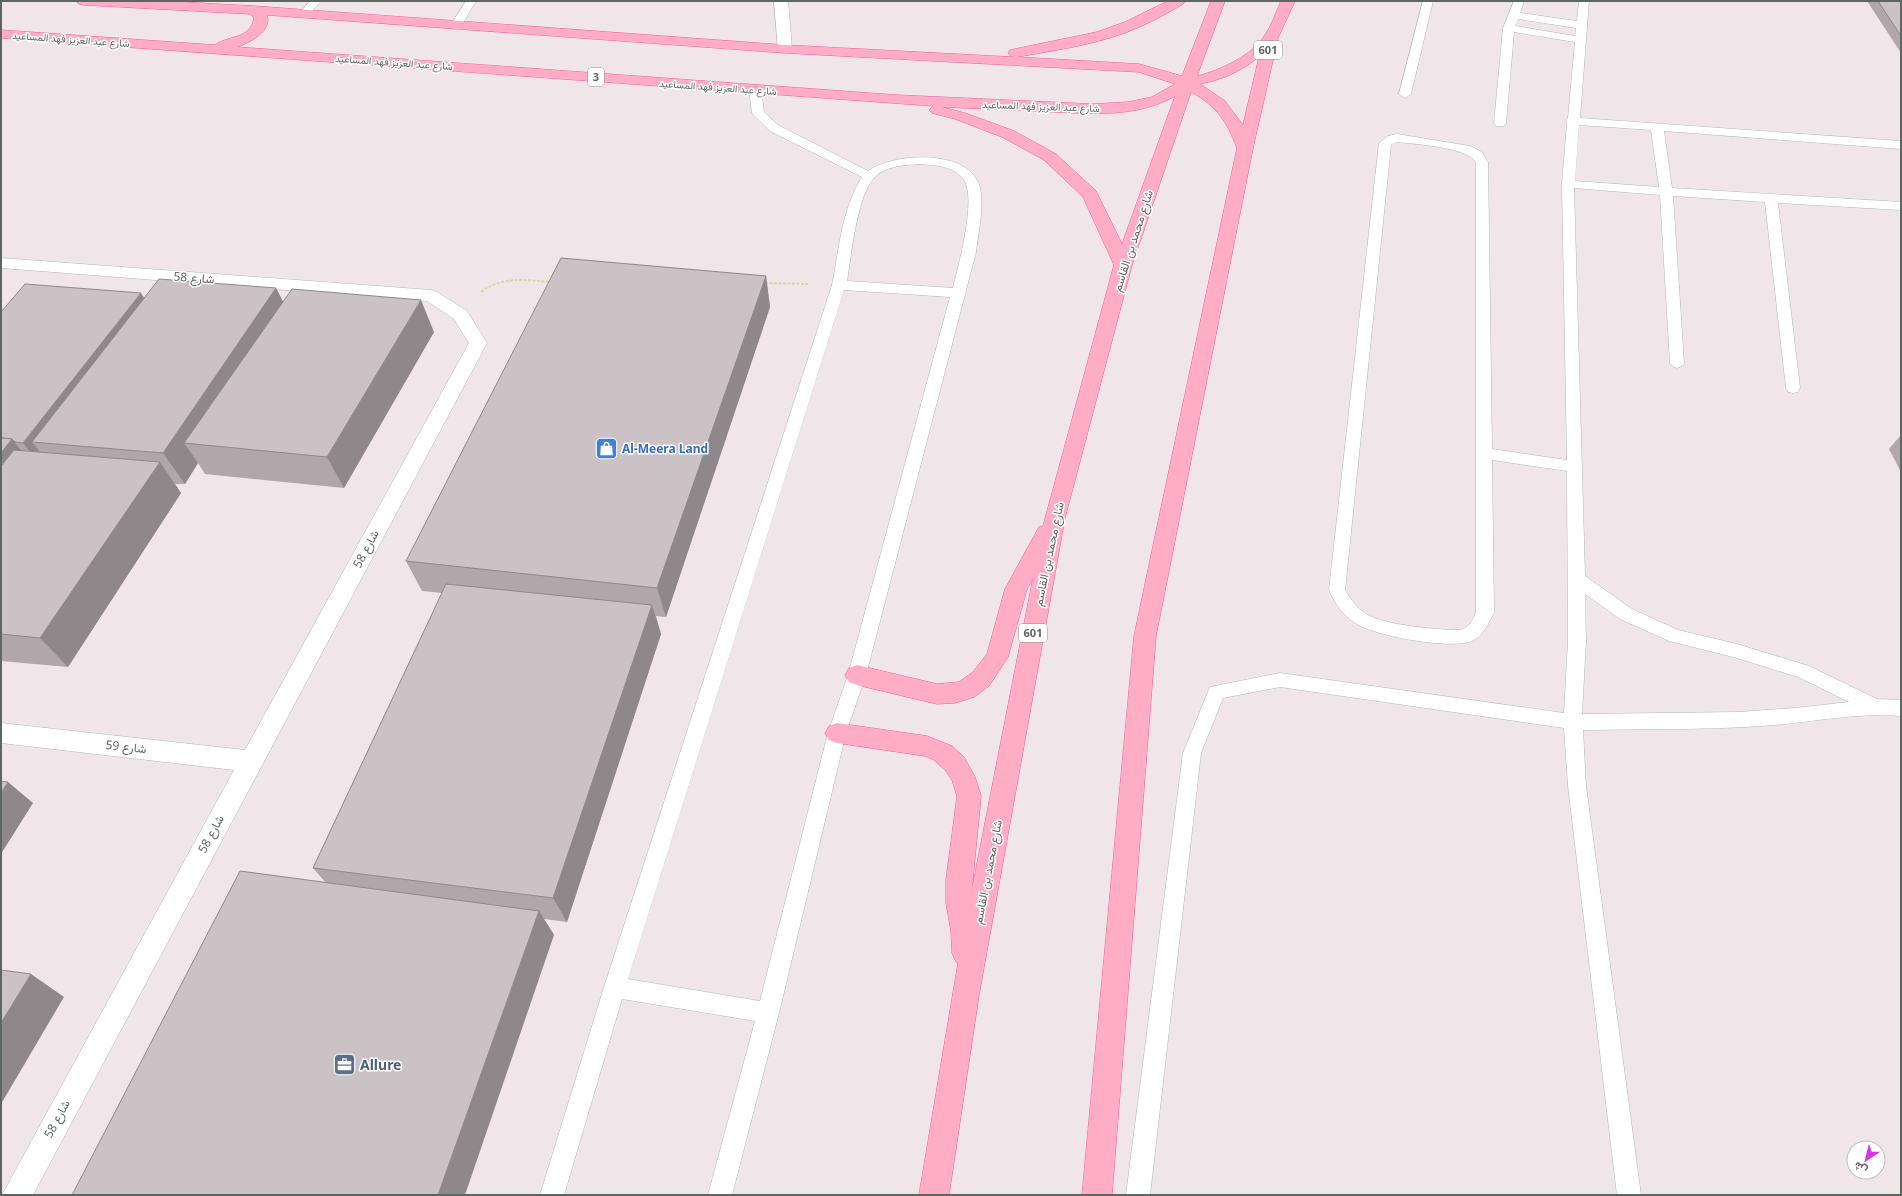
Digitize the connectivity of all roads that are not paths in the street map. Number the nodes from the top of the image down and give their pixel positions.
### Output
1 (84, 1) edge
2 (316, 1) edge
3 (471, 1) edge
4 (781, 1) edge
5 (1178, 1) edge
6 (1218, 1) edge
7 (1288, 1) edge
8 (1428, 1) edge
9 (1519, 1) edge
10 (1584, 1) edge
11 (254, 10) junction
12 (305, 14) junction
13 (1514, 15) junction
14 (456, 26) junction
15 (1510, 28) junction
16 (1581, 33) junction
17 (1, 34) edge
18 (1271, 38) junction
19 (212, 49) junction
20 (784, 50) junction
21 (975, 60) junction
22 (1187, 83) junction
23 (755, 89) junction
24 (1405, 94) dead end
25 (897, 100) junction
26 (1572, 121) junction
27 (1500, 123) dead end
28 (1657, 128) junction
29 (1901, 145) edge
30 (1245, 148) junction
31 (869, 176) junction
32 (1568, 184) junction
33 (1666, 191) junction
34 (1771, 199) junction
35 (1901, 206) edge
36 (1, 263) edge
37 (1124, 265) junction
38 (839, 285) junction
39 (958, 293) junction
40 (1677, 363) dead end
41 (1793, 388) dead end
42 (1484, 453) junction
43 (1575, 467) junction
44 (1054, 518) junction
45 (1577, 580) junction
46 (857, 675) junction
47 (1875, 706) junction
48 (1901, 708) edge
49 (1572, 722) junction
50 (1, 733) edge
51 (837, 733) junction
52 (251, 761) junction
53 (615, 987) junction
54 (965, 996) junction
55 (768, 1013) junction
56 (17, 1195) edge
57 (552, 1195) edge
58 (720, 1195) edge
59 (934, 1195) edge
60 (1097, 1195) edge
61 (1138, 1195) edge
62 (1629, 1195) edge

1 - 11 main road
2 - 12 lane
3 - 14 lane
4 - 20 street
5 - 21 main road
6 - 22 main road, شارع محمد بن القاسم / 601
7 - 18 main road, 601
8 - 24 lane
9 - 13 lane
10 - 16 lane
11 - 12 main road
11 - 19 main road
12 - 14 main road
13 - 15 lane
13 - 16 lane
14 - 20 main road
15 - 16 lane
15 - 27 lane
16 - 26 lane
17 - 19 main road, شارع عبد العزيز فهد المساعيد / 3
18 - 22 main road, شارع عبد العزيز فهد المساعيد
18 - 30 main road, 601
19 - 23 main road, شارع عبد العزيز فهد المساعيد / 3
20 - 21 main road
21 - 22 main road
22 - 25 main road, شارع عبد العزيز فهد المساعيد / 3
22 - 30 main road
22 - 37 main road, شارع محمد بن القاسم / 601
23 - 25 main road, شارع عبد العزيز فهد المساعيد / 3
23 - 31 lane
25 - 37 main road
26 - 28 lane
26 - 32 lane
28 - 29 lane
28 - 33 lane
30 - 60 main road, 601
31 - 38 lane
31 - 39 lane
32 - 33 lane
32 - 43 lane
33 - 34 lane
33 - 40 lane
34 - 35 lane
34 - 41 lane
36 - 52 street, شارع 58
37 - 44 main road, شارع محمد بن القاسم / 601
38 - 39 lane
38 - 53 lane
39 - 46 lane
42 - 42 lane
42 - 43 lane
43 - 45 lane
44 - 46 main road
44 - 54 main road, شارع محمد بن القاسم / 601
45 - 47 lane
45 - 49 lane
46 - 51 lane
47 - 48 lane
47 - 49 lane
49 - 61 lane
49 - 62 lane
50 - 52 street, شارع 59
51 - 54 main road
51 - 55 lane
52 - 56 street, شارع 58
53 - 55 lane
53 - 57 lane
54 - 59 main road, شارع محمد بن القاسم / 601
55 - 58 lane

